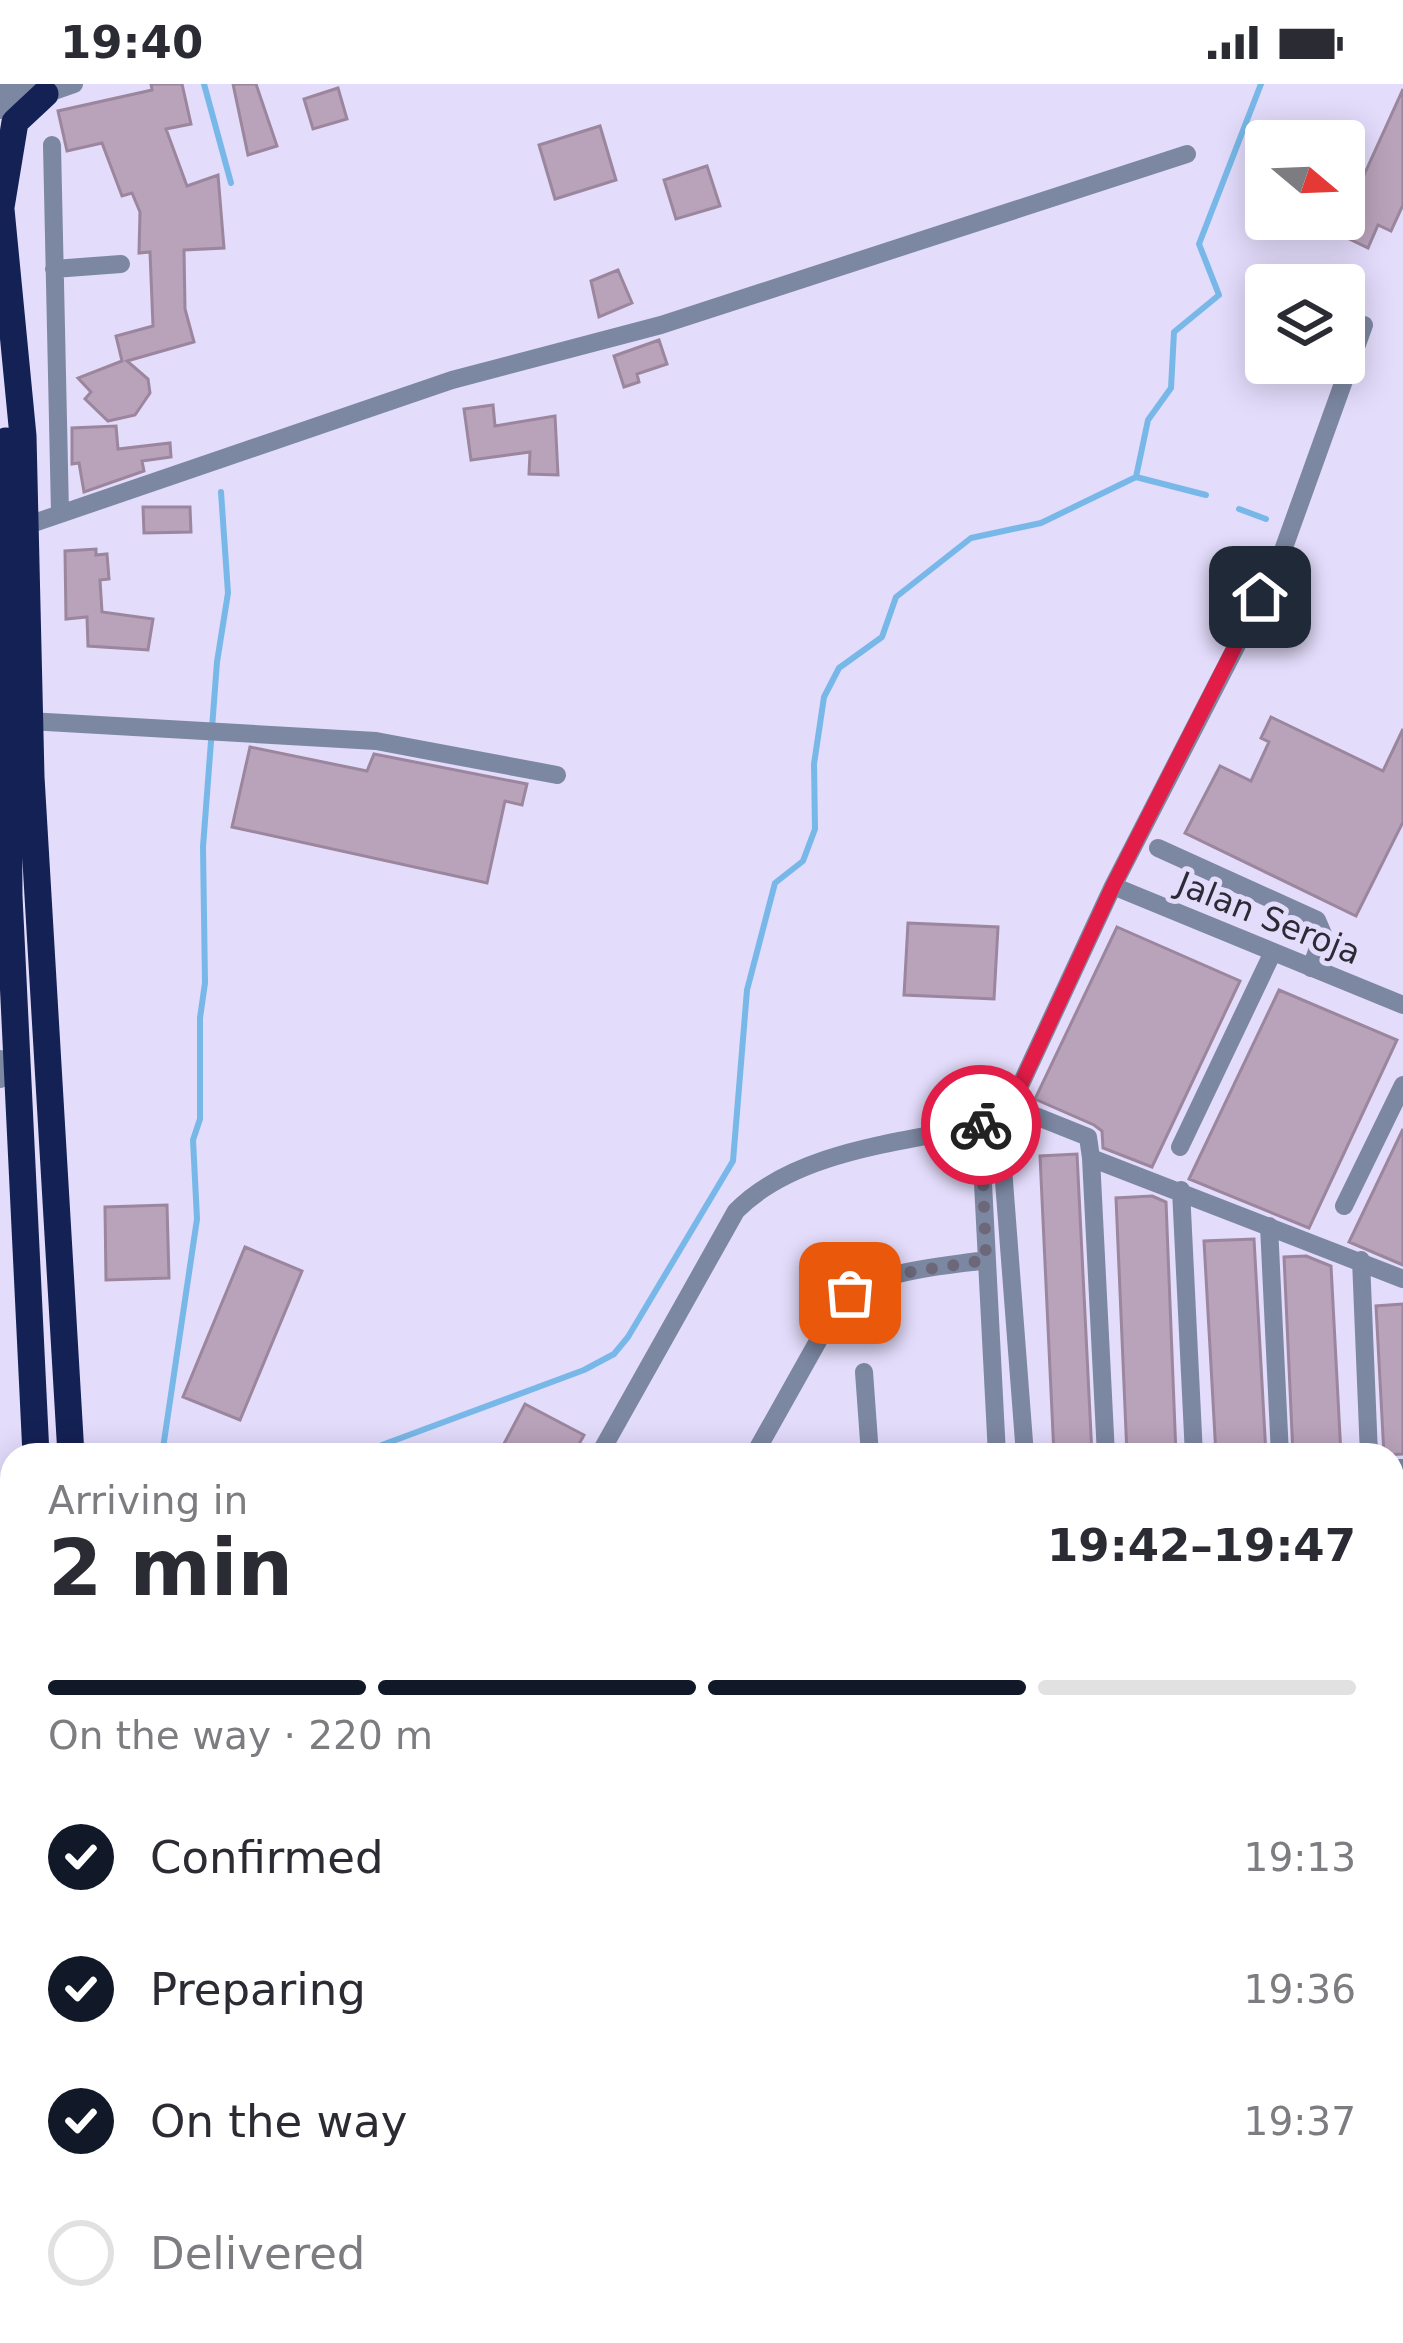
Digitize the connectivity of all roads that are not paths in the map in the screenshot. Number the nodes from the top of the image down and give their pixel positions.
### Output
1 (74, 84) edge
2 (36, 89) edge
3 (0, 92) edge
4 (0, 110) edge
5 (52, 145) dead end
6 (1187, 154) dead end
7 (1, 203) edge
8 (121, 265) dead end
9 (54, 269) junction
10 (0, 341) edge
11 (1343, 384) edge
12 (60, 513) junction
13 (28, 525) junction
14 (29, 721) junction
15 (557, 776) dead end
16 (1158, 848) dead end
17 (1113, 886) junction
18 (9, 896) junction
19 (1272, 954) junction
20 (1311, 968) junction
21 (0, 975) edge
22 (46, 997) junction
23 (1403, 1005) edge
24 (5, 1069) edge
25 (1403, 1085) edge
26 (1008, 1106) junction
27 (980, 1125) junction
28 (1000, 1129) junction
29 (0, 1134) edge
30 (53, 1134) junction
31 (1180, 1147) dead end
32 (1091, 1158) junction
33 (1181, 1190) junction
34 (1344, 1205) dead end
35 (1269, 1226) junction
36 (26, 1232) junction
37 (986, 1260) junction
38 (1361, 1260) junction
39 (1403, 1279) edge
40 (864, 1372) dead end
41 (35, 1443) edge
42 (70, 1443) edge
43 (606, 1443) edge
44 (761, 1443) edge
45 (869, 1443) edge
46 (996, 1443) edge
47 (1024, 1443) edge
48 (1105, 1443) edge
49 (1193, 1443) edge
50 (1279, 1443) edge
51 (1369, 1443) edge

1 - 2 street
2 - 3 street
2 - 4 street
2 - 7 highway
5 - 9 street
6 - 12 street
7 - 13 highway
8 - 9 street
9 - 12 street
10 - 18 highway
11 - 17 street
12 - 13 street
13 - 14 highway
14 - 15 street
14 - 22 highway
16 - 20 street
17 - 19 street, Jalan Seroja
17 - 26 street
18 - 21 highway
18 - 24 highway
19 - 20 street, Jalan Seroja
19 - 31 street
20 - 23 street, Jalan Seroja
22 - 24 highway
22 - 30 highway
24 - 30 highway
24 - 36 highway
25 - 34 street
26 - 28 street
26 - 32 street
27 - 28 street
27 - 37 street
27 - 43 street
28 - 47 street
29 - 36 highway
30 - 42 highway
32 - 33 street
32 - 48 street
33 - 35 street
33 - 49 street
35 - 38 street
35 - 50 street
36 - 41 highway
37 - 44 street
37 - 46 street
38 - 39 street
38 - 51 street
40 - 45 street

